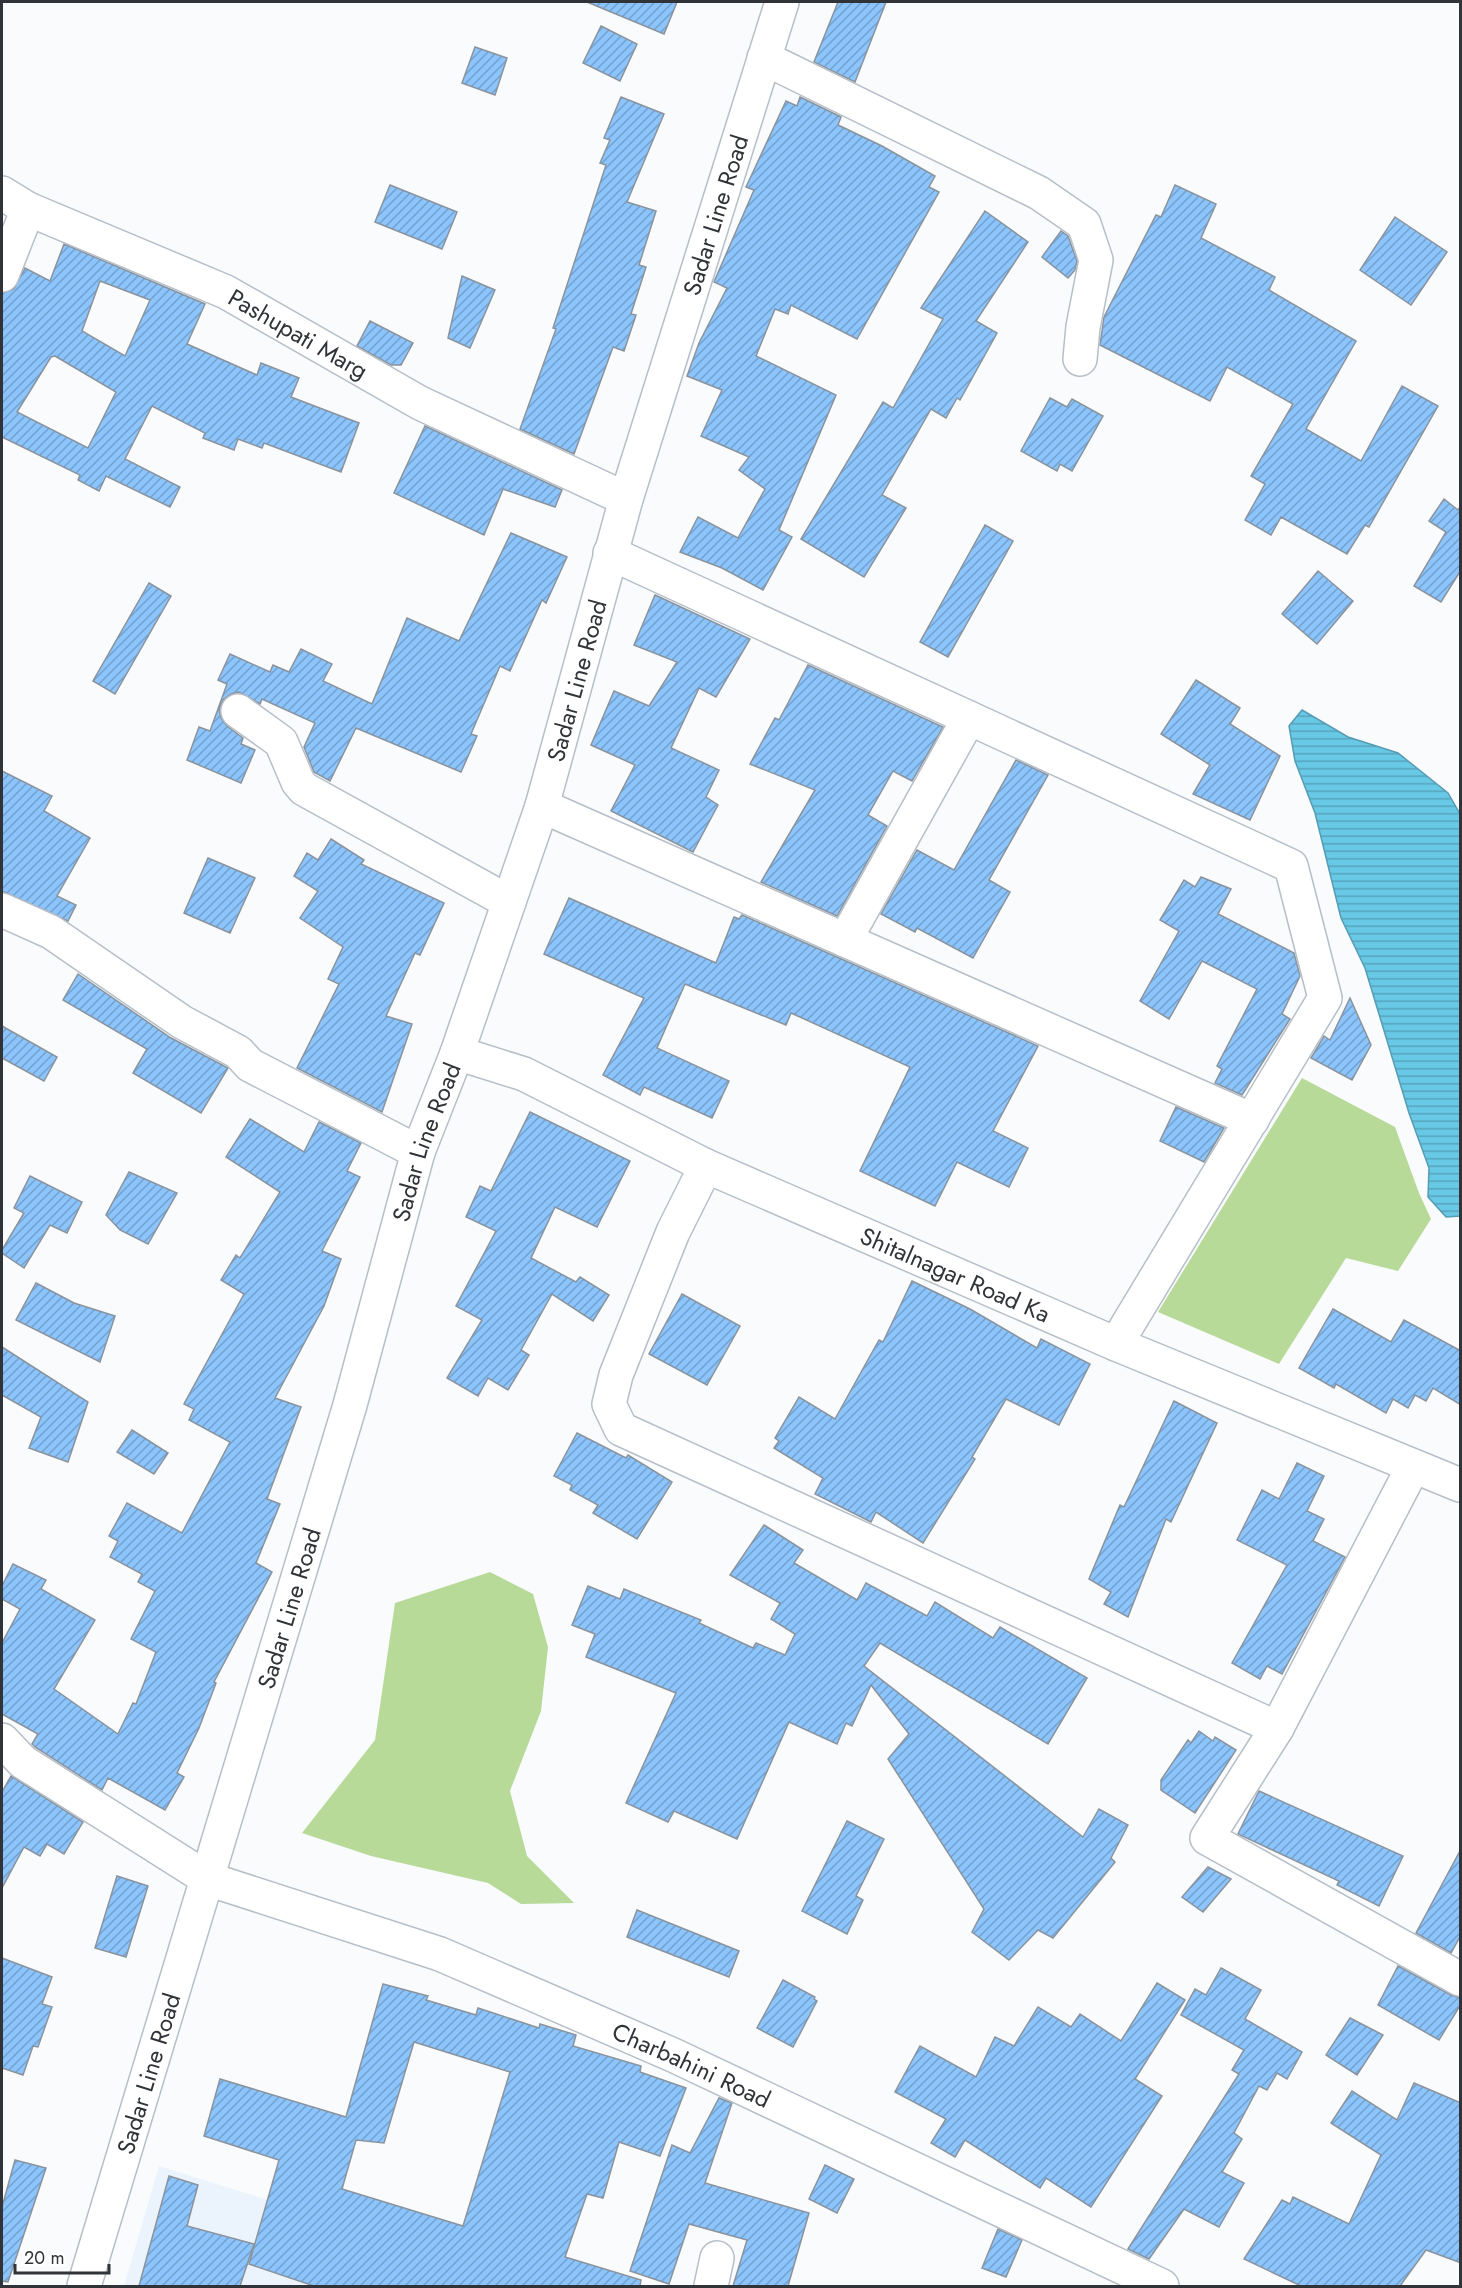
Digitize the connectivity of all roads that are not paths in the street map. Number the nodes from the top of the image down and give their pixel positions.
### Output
1 (782, 2) edge
2 (764, 58) junction
3 (15, 201) edge
4 (2, 275) edge
5 (1080, 359) dead end
6 (626, 499) junction
7 (610, 553) junction
8 (238, 711) dead end
9 (969, 718) junction
10 (542, 806) junction
11 (509, 902) junction
12 (2, 910) edge
13 (845, 940) junction
14 (457, 1053) junction
15 (1252, 1120) junction
16 (418, 1152) junction
17 (706, 1166) junction
18 (1116, 1344) junction
19 (1413, 1467) junction
20 (1461, 1485) edge
21 (1277, 1728) junction
22 (2, 1740) edge
23 (207, 1879) junction
24 (1461, 1978) edge
25 (84, 2286) edge
26 (1162, 2286) edge

1 - 2 street, Sadar Line Road
2 - 5 street
2 - 6 street, Sadar Line Road
3 - 4 street, Pashupati Marg
3 - 6 street, Pashupati Marg
6 - 7 street, Sadar Line Road
7 - 9 street
7 - 10 street, Sadar Line Road
8 - 11 street
9 - 13 street
9 - 15 street
10 - 11 street, Sadar Line Road
10 - 13 street
11 - 14 street, Sadar Line Road
12 - 16 street
13 - 15 street
14 - 16 street, Sadar Line Road
14 - 17 street, Shitalnagar Road Ka
15 - 18 street
16 - 23 street, Sadar Line Road
17 - 18 street, Shitalnagar Road Ka
17 - 21 street
18 - 19 street, Shitalnagar Road Ka
19 - 20 street, Shitalnagar Road Ka
19 - 21 street
21 - 24 street
22 - 23 street, Charbahini Road
23 - 25 street, Sadar Line Road
23 - 26 street, Charbahini Road

